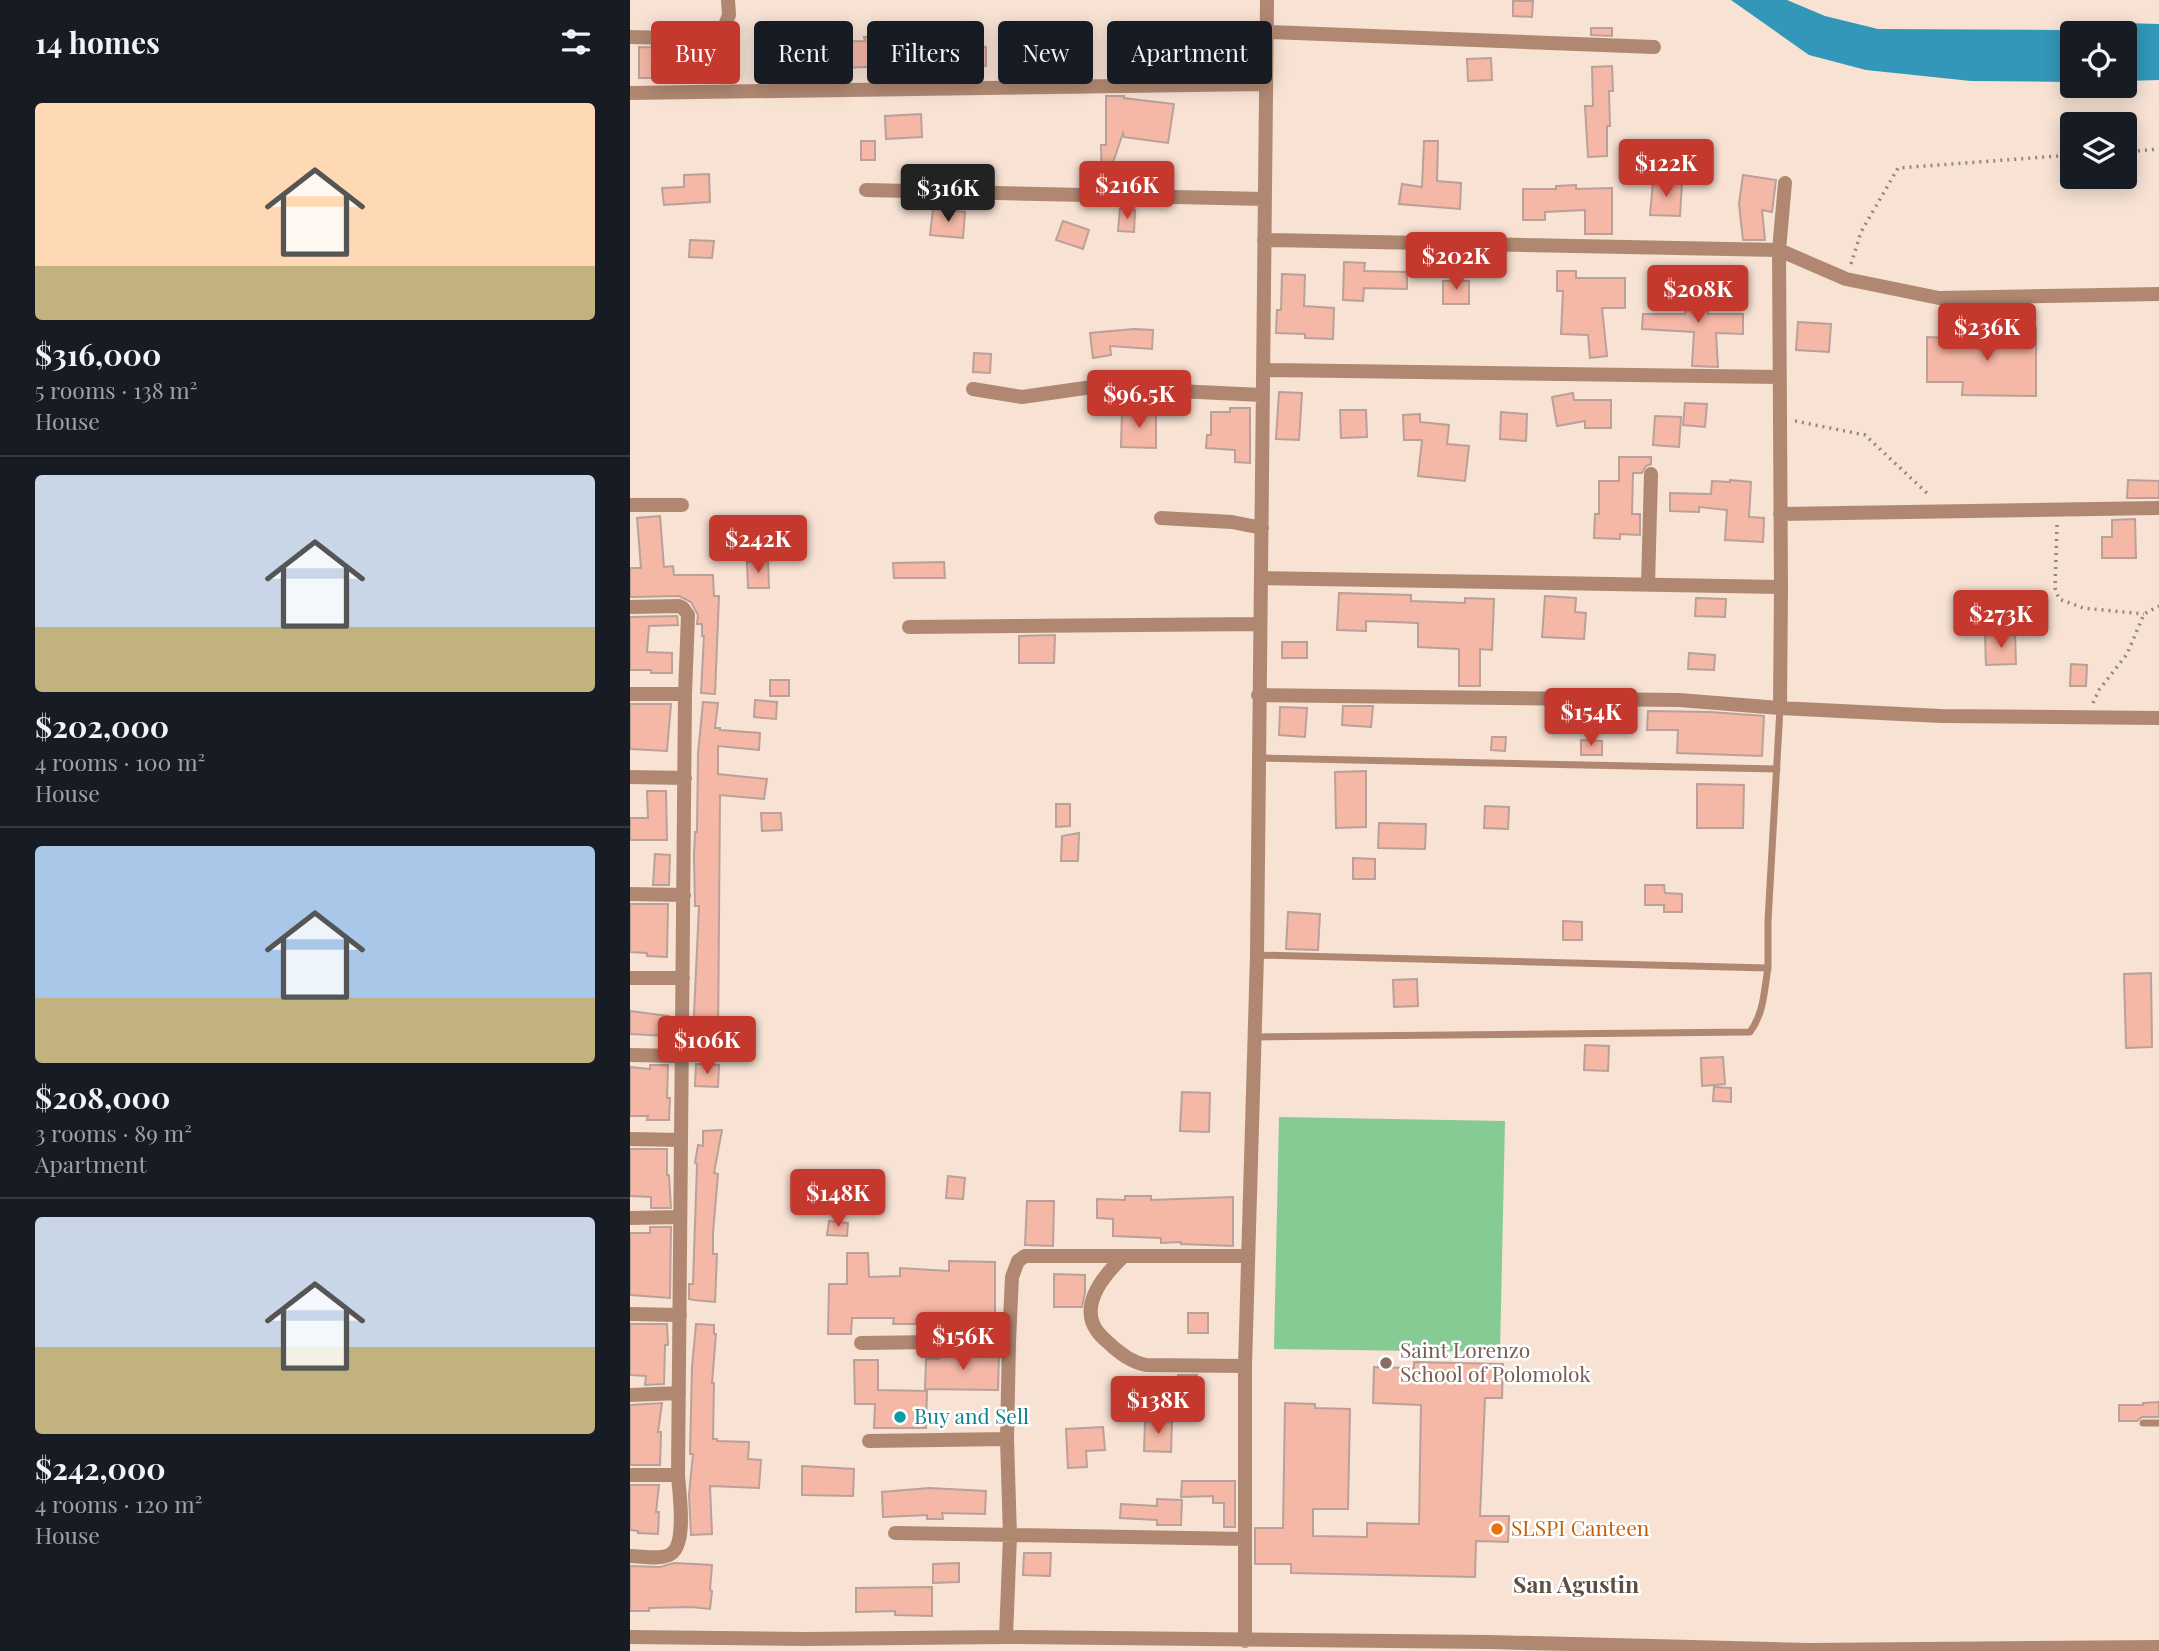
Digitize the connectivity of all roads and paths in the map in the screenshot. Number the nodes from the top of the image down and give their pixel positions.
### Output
1 (727, 0) edge
2 (1267, 0) edge
3 (1267, 21) edge
4 (1272, 32) edge
5 (630, 37) edge
6 (1654, 47) dead end
7 (1265, 84) joint
8 (630, 93) edge
9 (2159, 149) edge
10 (2137, 151) edge
11 (2060, 156) edge
12 (1785, 183) dead end
13 (866, 190) dead end
14 (1265, 199) junction
15 (1264, 240) junction
16 (1779, 250) junction
17 (1846, 279) junction
18 (2159, 294) edge
19 (1263, 370) junction
20 (1779, 377) junction
21 (973, 388) dead end
22 (1262, 395) junction
23 (1780, 418) junction
24 (1651, 474) dead end
25 (630, 505) edge
26 (682, 505) dead end
27 (2159, 508) edge
28 (2058, 510) junction
29 (1946, 512) junction
30 (1780, 514) junction
31 (1161, 518) dead end
32 (1262, 528) junction
33 (1262, 578) junction
34 (1648, 585) junction
35 (1781, 587) junction
36 (2159, 606) edge
37 (630, 607) edge
38 (2144, 614) junction
39 (1261, 624) junction
40 (909, 626) dead end
41 (630, 694) edge
42 (685, 694) junction
43 (1258, 695) junction
44 (1780, 708) junction
45 (2087, 718) junction
46 (2159, 718) edge
47 (1258, 758) junction
48 (1777, 769) junction
49 (630, 777) edge
50 (685, 778) junction
51 (630, 894) edge
52 (684, 895) junction
53 (1257, 955) junction
54 (1768, 968) junction
55 (630, 978) edge
56 (683, 978) junction
57 (1254, 1037) junction
58 (630, 1055) edge
59 (682, 1056) junction
60 (630, 1139) edge
61 (681, 1140) junction
62 (680, 1217) junction
63 (630, 1218) edge
64 (1125, 1256) junction
65 (1248, 1256) junction
66 (630, 1314) edge
67 (680, 1315) junction
68 (1009, 1341) junction
69 (861, 1343) dead end
70 (1245, 1366) junction
71 (679, 1393) junction
72 (630, 1395) edge
73 (2143, 1423) dead end
74 (2159, 1423) edge
75 (1007, 1439) junction
76 (869, 1441) dead end
77 (630, 1475) edge
78 (678, 1475) junction
79 (894, 1532) dead end
80 (1010, 1536) junction
81 (1245, 1539) junction
82 (630, 1556) edge
83 (630, 1637) edge
84 (1006, 1637) junction
85 (1245, 1640) junction
86 (670, 1644) edge
87 (1265, 1646) edge
88 (2159, 1647) edge

1 - 5 street
2 - 3 street
4 - 6 street
7 - 8 street
7 - 14 street
9 - 10 path
11 - 17 path
12 - 16 street
13 - 14 street
14 - 15 street
15 - 16 street
15 - 19 street
16 - 17 street
16 - 20 street
17 - 18 street
19 - 20 street
19 - 22 street
20 - 23 street
21 - 22 street
22 - 32 street
23 - 29 path
23 - 30 street
24 - 34 street
25 - 26 street
27 - 28 street
28 - 29 street
28 - 38 path
29 - 30 street
30 - 35 street
31 - 32 street
32 - 33 street
33 - 34 street
33 - 39 street
34 - 35 street
35 - 44 street
36 - 38 path
37 - 42 street
38 - 45 path
39 - 40 street
39 - 43 street
41 - 42 street
42 - 50 street
43 - 44 street
43 - 47 street
44 - 45 street
44 - 48 lane
45 - 46 street
47 - 48 lane
47 - 53 street
48 - 54 lane
49 - 50 street
50 - 52 street
51 - 52 street
52 - 56 street
53 - 54 lane
53 - 57 street
54 - 57 lane
55 - 56 street
56 - 59 street
57 - 65 street
58 - 59 street
59 - 61 street
60 - 61 street
61 - 62 street
62 - 63 street
62 - 67 street
64 - 65 street
64 - 68 street
64 - 70 street
65 - 70 street
66 - 67 street
67 - 71 street
68 - 69 street
68 - 75 street
70 - 81 street
71 - 72 street
71 - 78 street
73 - 74 lane
75 - 76 street
75 - 80 street
77 - 78 street
78 - 82 street
79 - 80 street
80 - 81 street
80 - 84 street
81 - 85 street
83 - 86 street
84 - 85 street
84 - 86 street
85 - 87 street
87 - 88 street

